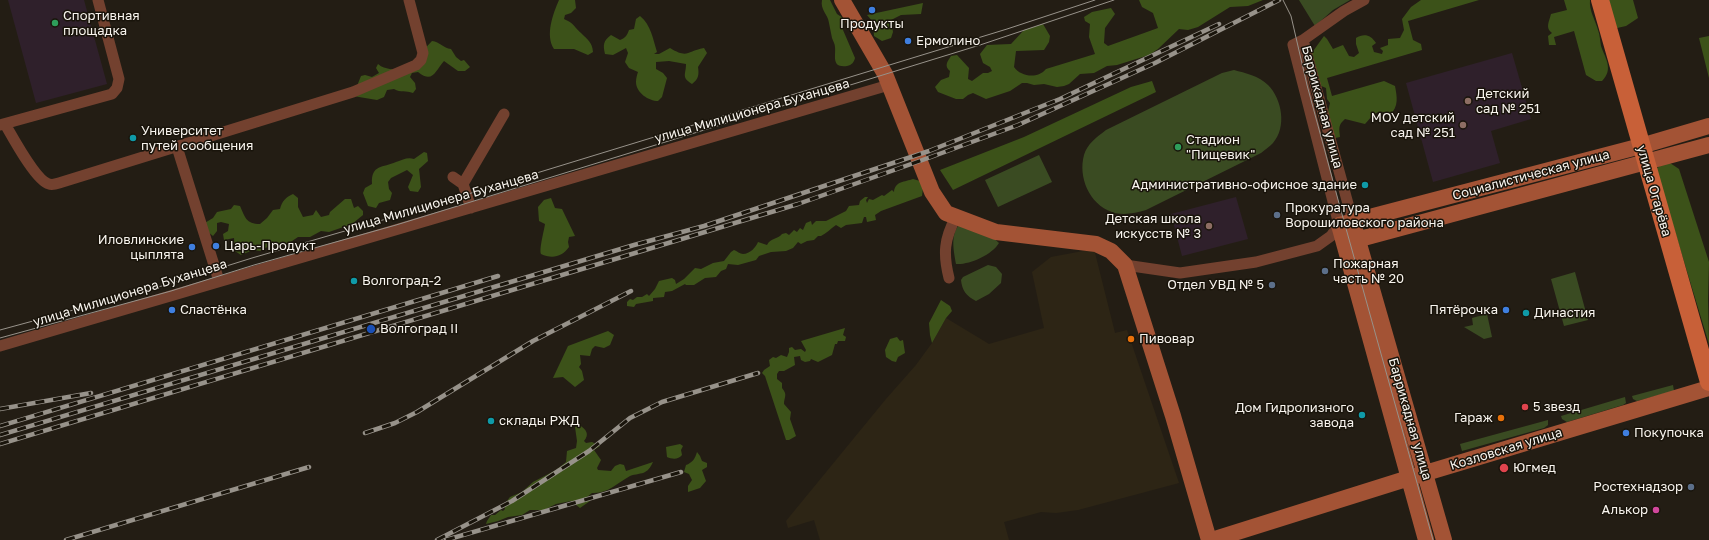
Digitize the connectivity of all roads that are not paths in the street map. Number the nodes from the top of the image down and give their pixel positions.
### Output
1 (98, 0) edge
2 (410, 0) edge
3 (842, 0) edge
4 (1364, 0) edge
5 (1600, 0) edge
6 (889, 85) junction
7 (504, 114) dead end
8 (2, 124) edge
9 (1709, 126) edge
10 (1709, 145) edge
11 (177, 147) junction
12 (1644, 154) junction
13 (453, 177) dead end
14 (463, 184) junction
15 (471, 208) junction
16 (956, 217) junction
17 (1346, 223) junction
18 (1352, 241) junction
19 (1125, 265) junction
20 (949, 278) dead end
21 (219, 281) junction
22 (0, 346) edge
23 (1709, 382) edge
24 (1709, 388) edge
25 (1425, 473) junction
26 (1409, 478) junction
27 (1211, 540) edge
28 (1426, 540) edge
29 (1444, 540) edge

1 - 8 street
2 - 11 street
3 - 6 street
4 - 17 street, Баррикадная улица
5 - 12 main road, улица Огарёва
6 - 15 street, улица Милиционера Буханцева
6 - 16 street
7 - 14 street
8 - 11 street
9 - 12 street, Социалистическая улица
10 - 12 street, Социалистическая улица
11 - 21 street
12 - 17 street, Социалистическая улица
12 - 18 street, Социалистическая улица
12 - 23 main road, улица Огарёва
13 - 14 street
14 - 15 street
15 - 21 street, улица Милиционера Буханцева
16 - 19 street
16 - 20 street
17 - 18 street, Баррикадная улица
17 - 19 street
18 - 25 street, Баррикадная улица
18 - 26 street, Баррикадная улица
19 - 27 street
21 - 22 street, улица Милиционера Буханцева
24 - 25 street, Козловская улица
25 - 26 street, Козловская улица
25 - 29 street, Баррикадная улица
26 - 27 street, Козловская улица
26 - 28 street, Баррикадная улица

